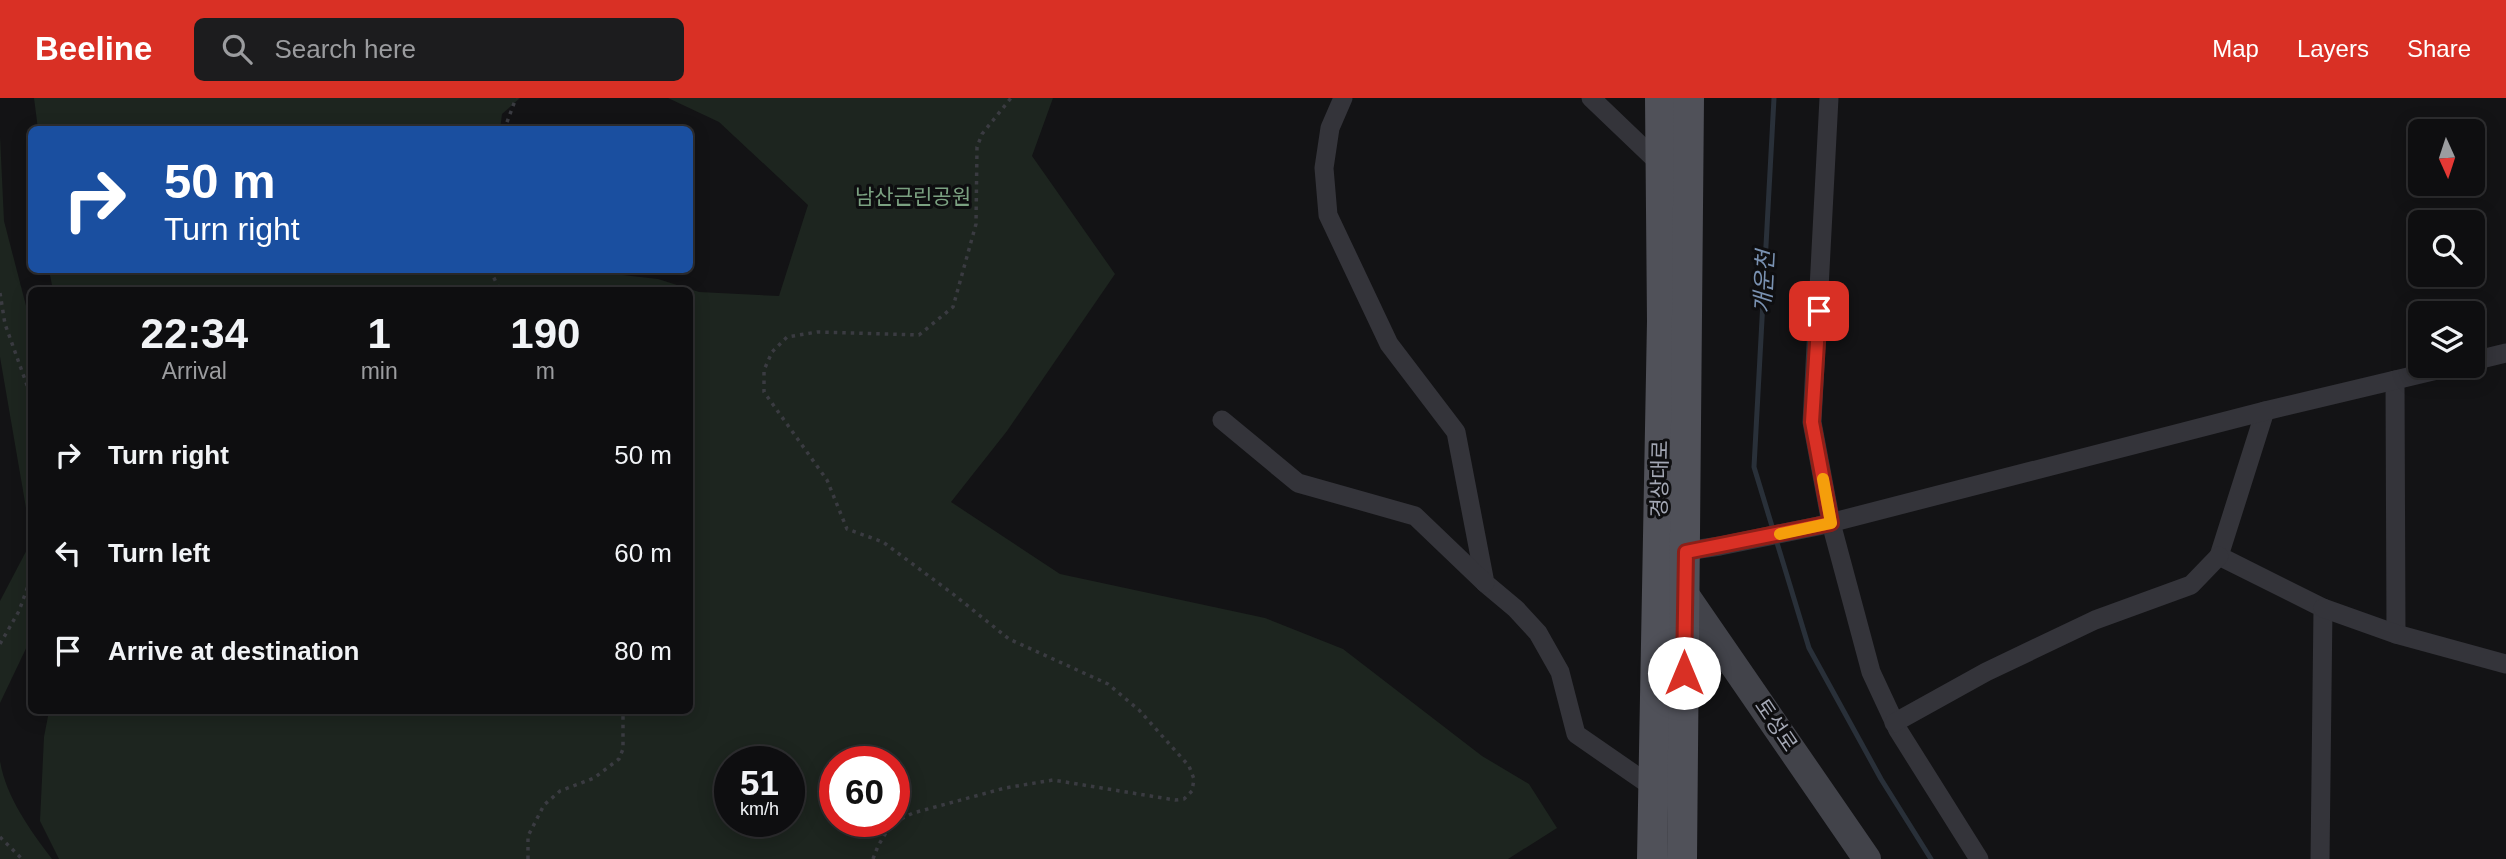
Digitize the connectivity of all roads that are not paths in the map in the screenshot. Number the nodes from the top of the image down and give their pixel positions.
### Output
1 (1343, 98) edge
2 (1591, 98) edge
3 (1660, 98) edge
4 (1689, 98) edge
5 (1829, 98) edge
6 (1660, 164) junction
7 (2506, 353) edge
8 (2485, 358) edge
9 (2408, 377) edge
10 (2395, 380) junction
11 (2265, 411) junction
12 (1222, 420) dead end
13 (1824, 524) junction
14 (1672, 553) junction
15 (2219, 556) junction
16 (1485, 583) junction
17 (1684, 593) junction
18 (2323, 608) junction
19 (2396, 634) junction
20 (2506, 664) edge
21 (1894, 723) junction
22 (1654, 788) junction
23 (1652, 859) edge
24 (1682, 859) edge
25 (1867, 859) edge
26 (1979, 859) edge
27 (2320, 859) edge

1 - 16 street
2 - 6 street
3 - 6 main road, 경상대로
4 - 14 main road, 경상대로
5 - 13 street
6 - 14 main road, 경상대로
7 - 8 street
9 - 10 street
10 - 11 street
10 - 19 street
11 - 13 street
11 - 15 street
12 - 16 street
13 - 14 street
13 - 21 street
14 - 17 main road, 경상대로
14 - 22 main road, 경상대로
15 - 18 street
15 - 21 street
16 - 22 street
17 - 24 main road, 경상대로
17 - 25 street, 토성로
18 - 19 street
18 - 27 street
19 - 20 street
21 - 26 street
22 - 23 main road, 경상대로

